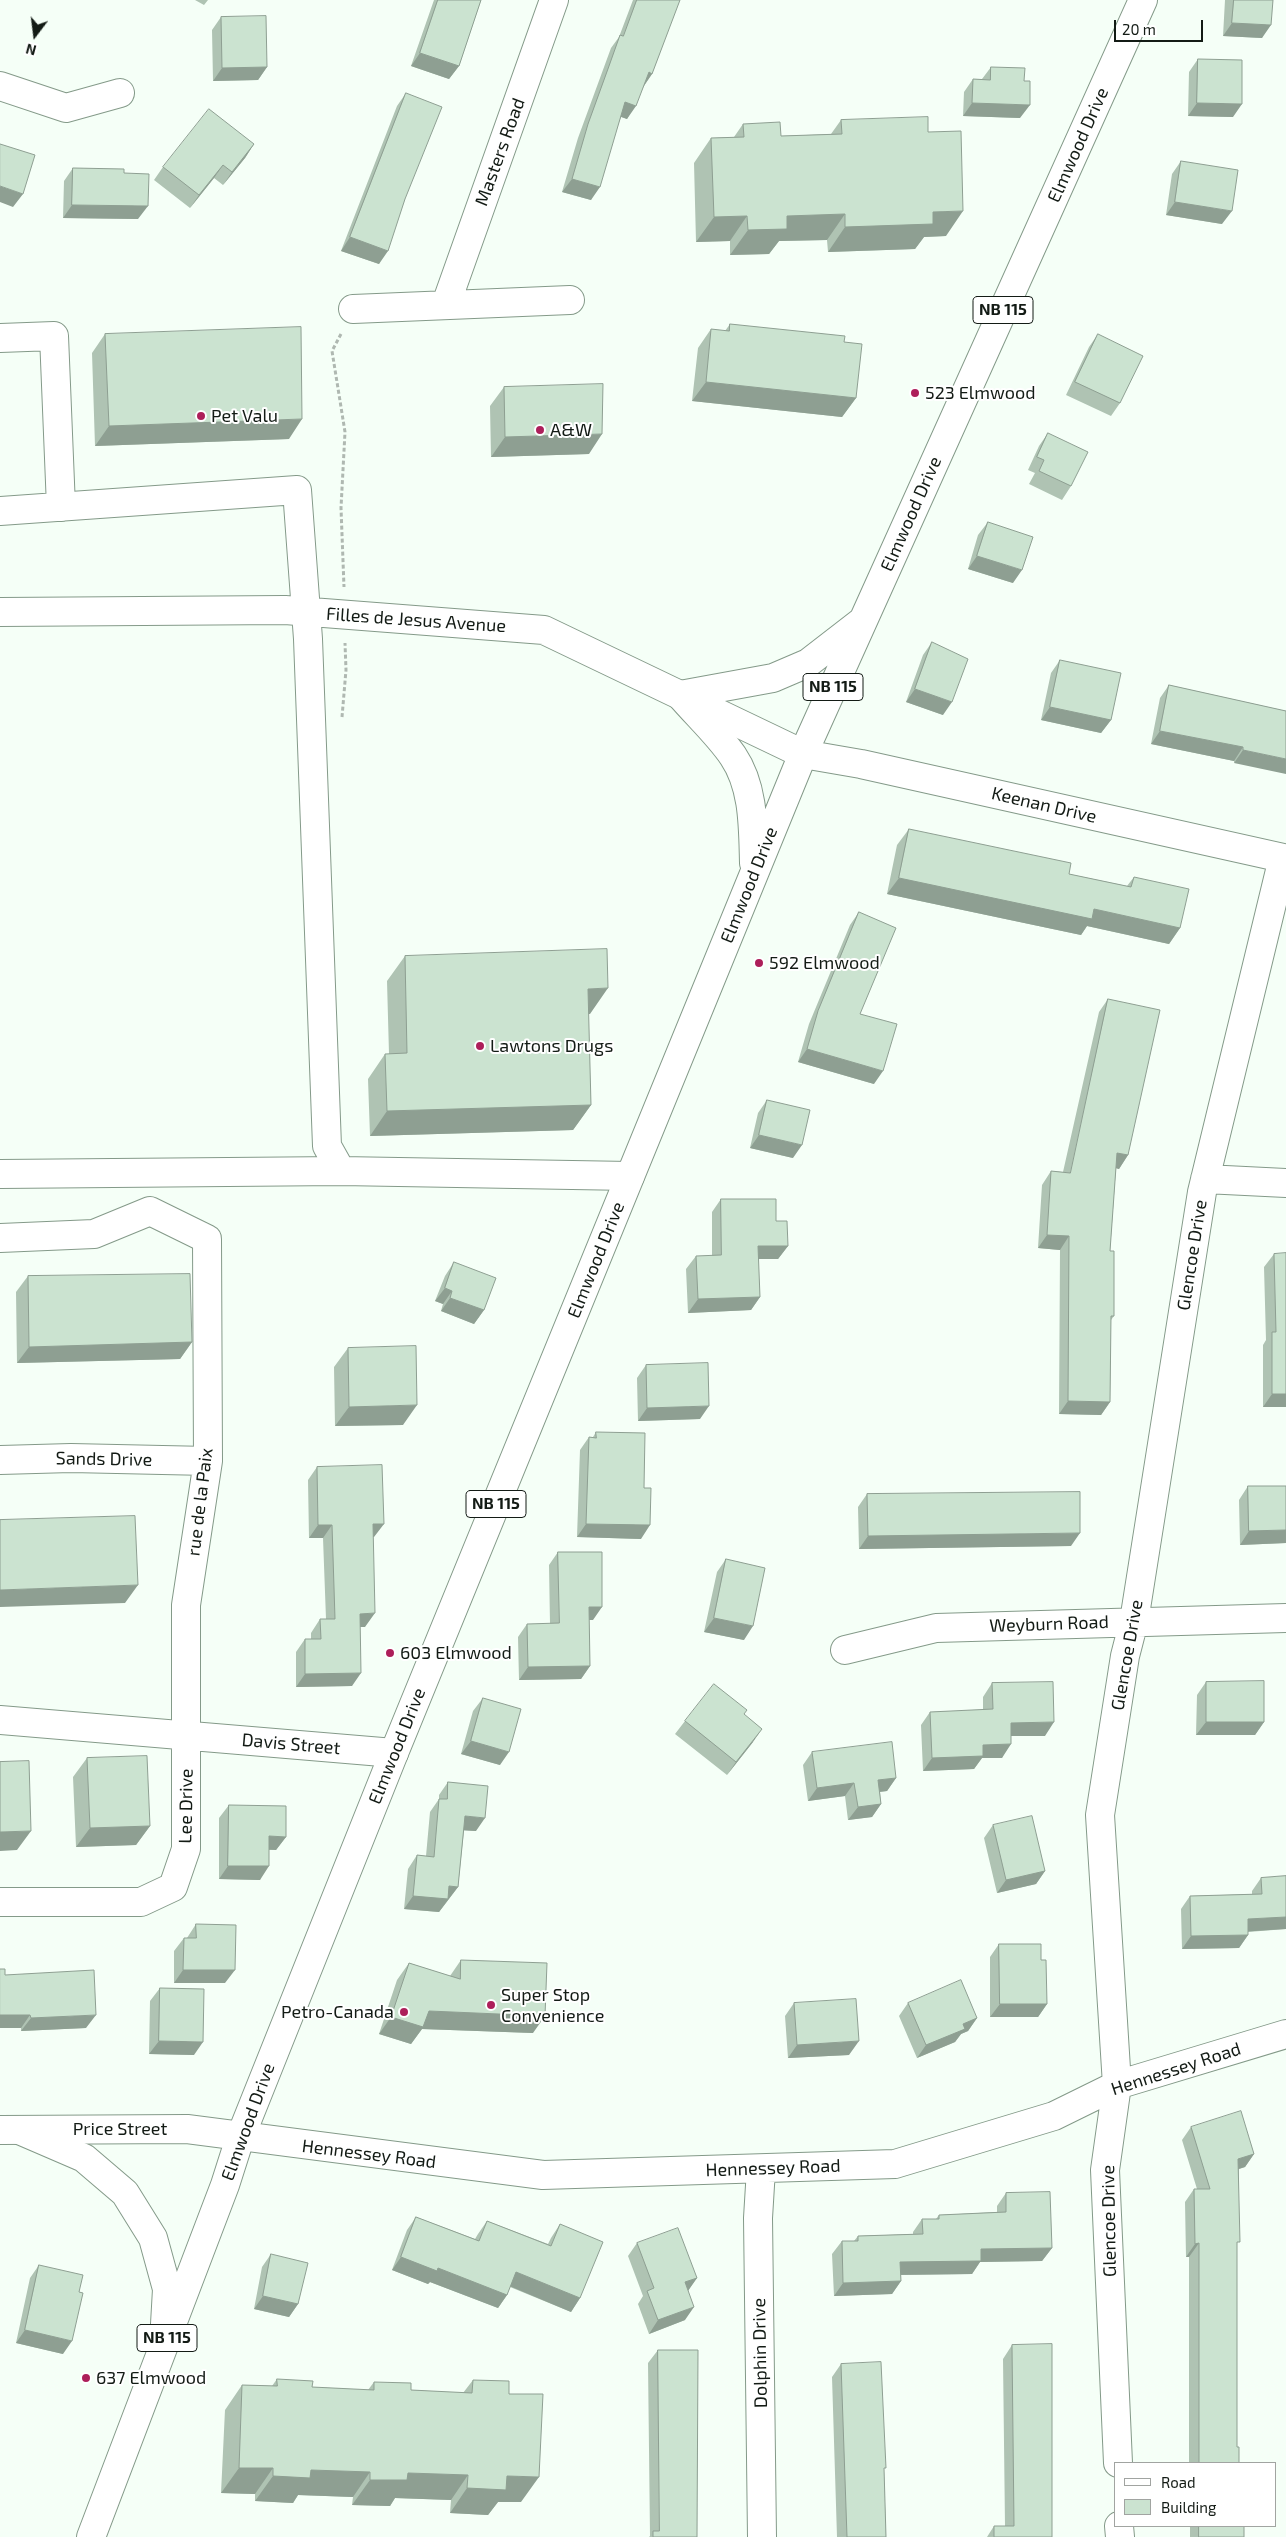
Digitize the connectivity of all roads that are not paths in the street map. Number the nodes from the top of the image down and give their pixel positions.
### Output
1 (554, 0) edge
2 (1143, 0) edge
3 (0, 86) edge
4 (120, 93) dead end
5 (570, 300) dead end
6 (446, 304) junction
7 (353, 309) road end
8 (0, 338) edge
9 (61, 507) junction
10 (0, 511) edge
11 (0, 612) edge
12 (305, 612) junction
13 (864, 620) junction
14 (680, 695) junction
15 (803, 754) junction
16 (1283, 858) joint
17 (755, 872) junction
18 (341, 1171) junction
19 (0, 1174) edge
20 (630, 1176) junction
21 (1205, 1179) junction
22 (1286, 1183) edge
23 (0, 1238) edge
24 (0, 1460) edge
25 (208, 1461) junction
26 (1286, 1618) edge
27 (1134, 1621) junction
28 (845, 1650) dead end
29 (0, 1720) edge
30 (187, 1734) junction
31 (394, 1753) junction
32 (0, 1902) edge
33 (1286, 2034) edge
34 (1117, 2085) junction
35 (9, 2130) edge
36 (240, 2138) junction
37 (761, 2168) junction
38 (165, 2344) junction
39 (1118, 2462) edge
40 (91, 2537) edge
41 (762, 2537) edge

1 - 6 street, Masters Road
2 - 13 street, Elmwood Drive / NB 115
3 - 4 street
5 - 6 street
6 - 7 street
8 - 9 street
9 - 10 street
9 - 12 street
11 - 12 street, Filles de Jesus Avenue
12 - 14 street, Filles de Jesus Avenue
12 - 18 street
13 - 14 street
13 - 15 street, Elmwood Drive / NB 115
14 - 15 street, Filles de Jesus Avenue
14 - 17 street
15 - 16 street, Keenan Drive
15 - 17 street, Elmwood Drive / NB 115
16 - 21 street, Glencoe Drive
17 - 20 street, Elmwood Drive / NB 115
18 - 19 street
18 - 20 street
20 - 31 street, Elmwood Drive / NB 115
21 - 22 street
21 - 27 street, Glencoe Drive
23 - 25 street, rue de la Paix
24 - 25 street, Sands Drive
25 - 30 street, rue de la Paix
26 - 27 street, Weyburn Road
27 - 28 street, Weyburn Road
27 - 34 street, Glencoe Drive
29 - 30 street
30 - 31 street, Davis Street
30 - 32 street, Lee Drive
31 - 36 street, Elmwood Drive / NB 115
33 - 34 street, Hennessey Road
34 - 37 street, Hennessey Road
34 - 39 street, Glencoe Drive
35 - 36 street, Price Street
35 - 38 street
36 - 37 street, Hennessey Road
36 - 38 street, Elmwood Drive / NB 115
37 - 41 street, Dolphin Drive
38 - 40 street, Elmwood Drive / NB 115

